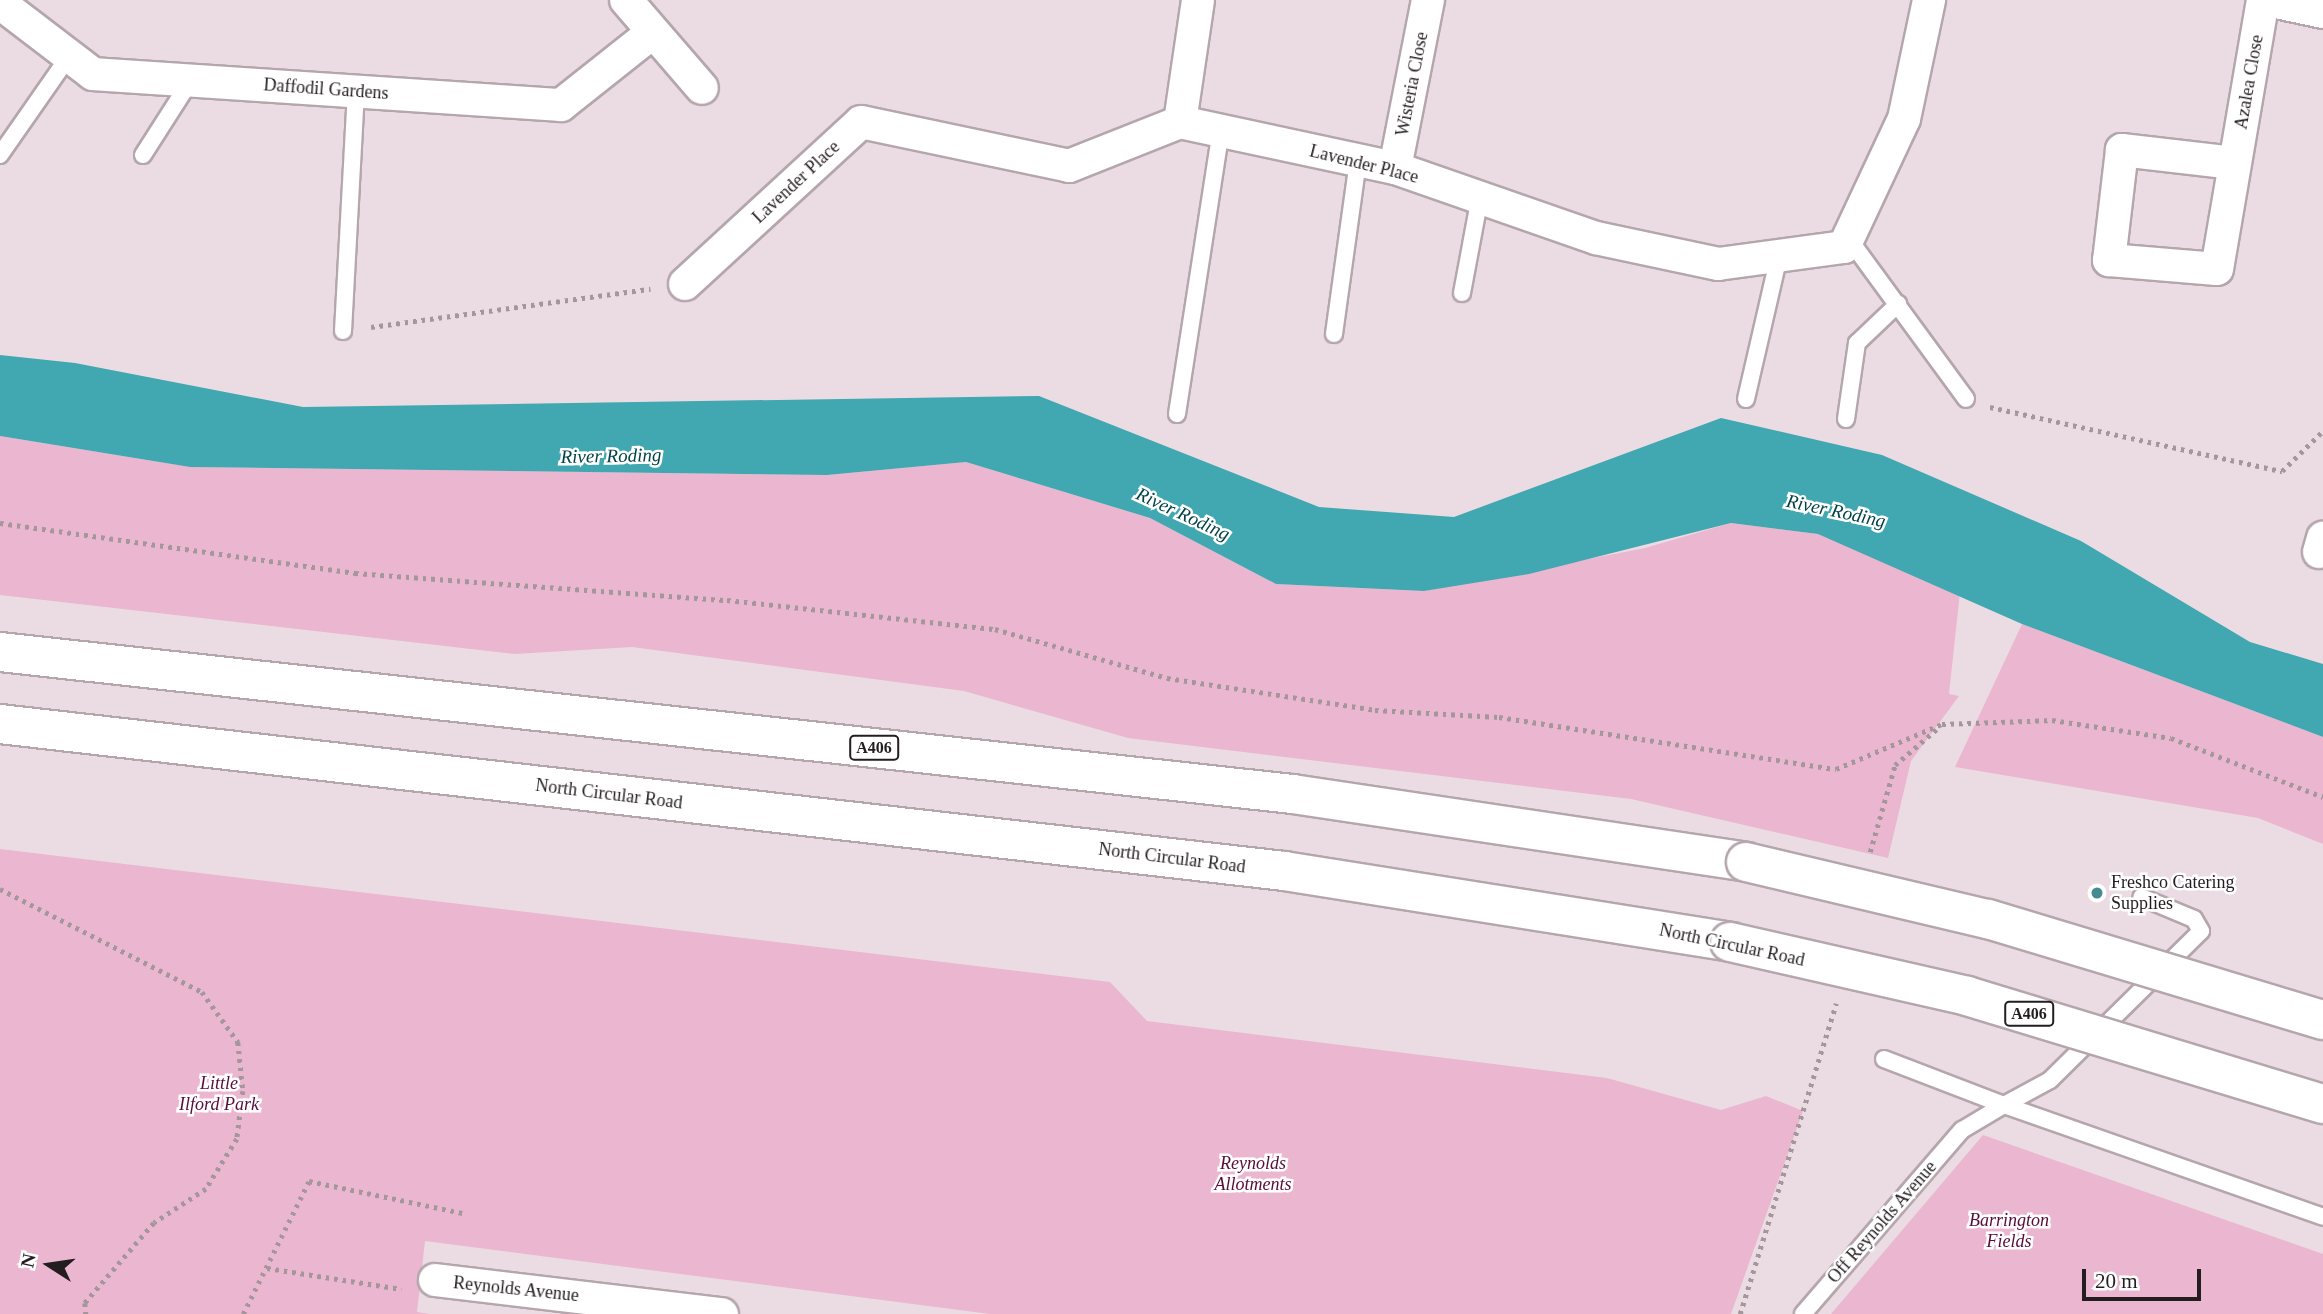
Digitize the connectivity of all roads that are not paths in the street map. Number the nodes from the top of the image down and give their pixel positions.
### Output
1 (626, 0) edge
2 (1198, 0) edge
3 (1428, 0) edge
4 (1929, 0) edge
5 (2265, 0) edge
6 (0, 3) edge
7 (2323, 12) edge
8 (652, 33) junction
9 (69, 56) junction
10 (191, 80) junction
11 (702, 88) dead end
12 (356, 91) junction
13 (1180, 122) junction
14 (1221, 131) junction
15 (0, 155) edge
16 (143, 155) dead end
17 (1358, 160) junction
18 (2234, 163) junction
19 (1395, 168) junction
20 (1480, 197) junction
21 (1849, 239) junction
22 (1779, 256) junction
23 (685, 284) road end
24 (1462, 293) dead end
25 (1898, 304) junction
26 (342, 331) road end
27 (1334, 334) dead end
28 (1746, 399) dead end
29 (1966, 400) road end
30 (1177, 414) dead end
31 (1846, 419) dead end
32 (0, 652) edge
33 (0, 724) edge
34 (2141, 897) dead end
35 (2323, 1020) edge
36 (1884, 1059) dead end
37 (2323, 1104) edge
38 (2004, 1105) junction
39 (2323, 1217) edge
40 (444, 1281) road end
41 (597, 1306) edge
42 (722, 1314) edge
43 (1803, 1314) edge

1 - 8 street
2 - 13 street
3 - 19 street, Wisteria Close
4 - 21 street
5 - 7 street
5 - 18 street, Azalea Close
6 - 9 street, Daffodil Gardens
8 - 11 street
8 - 12 street, Daffodil Gardens
9 - 10 street, Daffodil Gardens
9 - 15 lane
10 - 12 street, Daffodil Gardens
10 - 16 lane
12 - 26 lane
13 - 14 street, Lavender Place
13 - 23 street, Lavender Place
14 - 17 street, Lavender Place
14 - 30 lane
17 - 19 street, Lavender Place
17 - 27 lane
18 - 18 street, Azalea Close
19 - 20 street, Lavender Place
20 - 22 street, Lavender Place
20 - 24 lane
21 - 22 street, Lavender Place
21 - 25 lane
22 - 28 lane
25 - 29 lane
25 - 31 lane
32 - 35 highway, A406, bridge
33 - 37 highway, North Circular Road / A406, bridge
34 - 38 lane, Off Reynolds Avenue
36 - 38 lane
38 - 39 lane
38 - 43 lane, Off Reynolds Avenue
40 - 41 street, Reynolds Avenue
41 - 42 street, Reynolds Avenue

